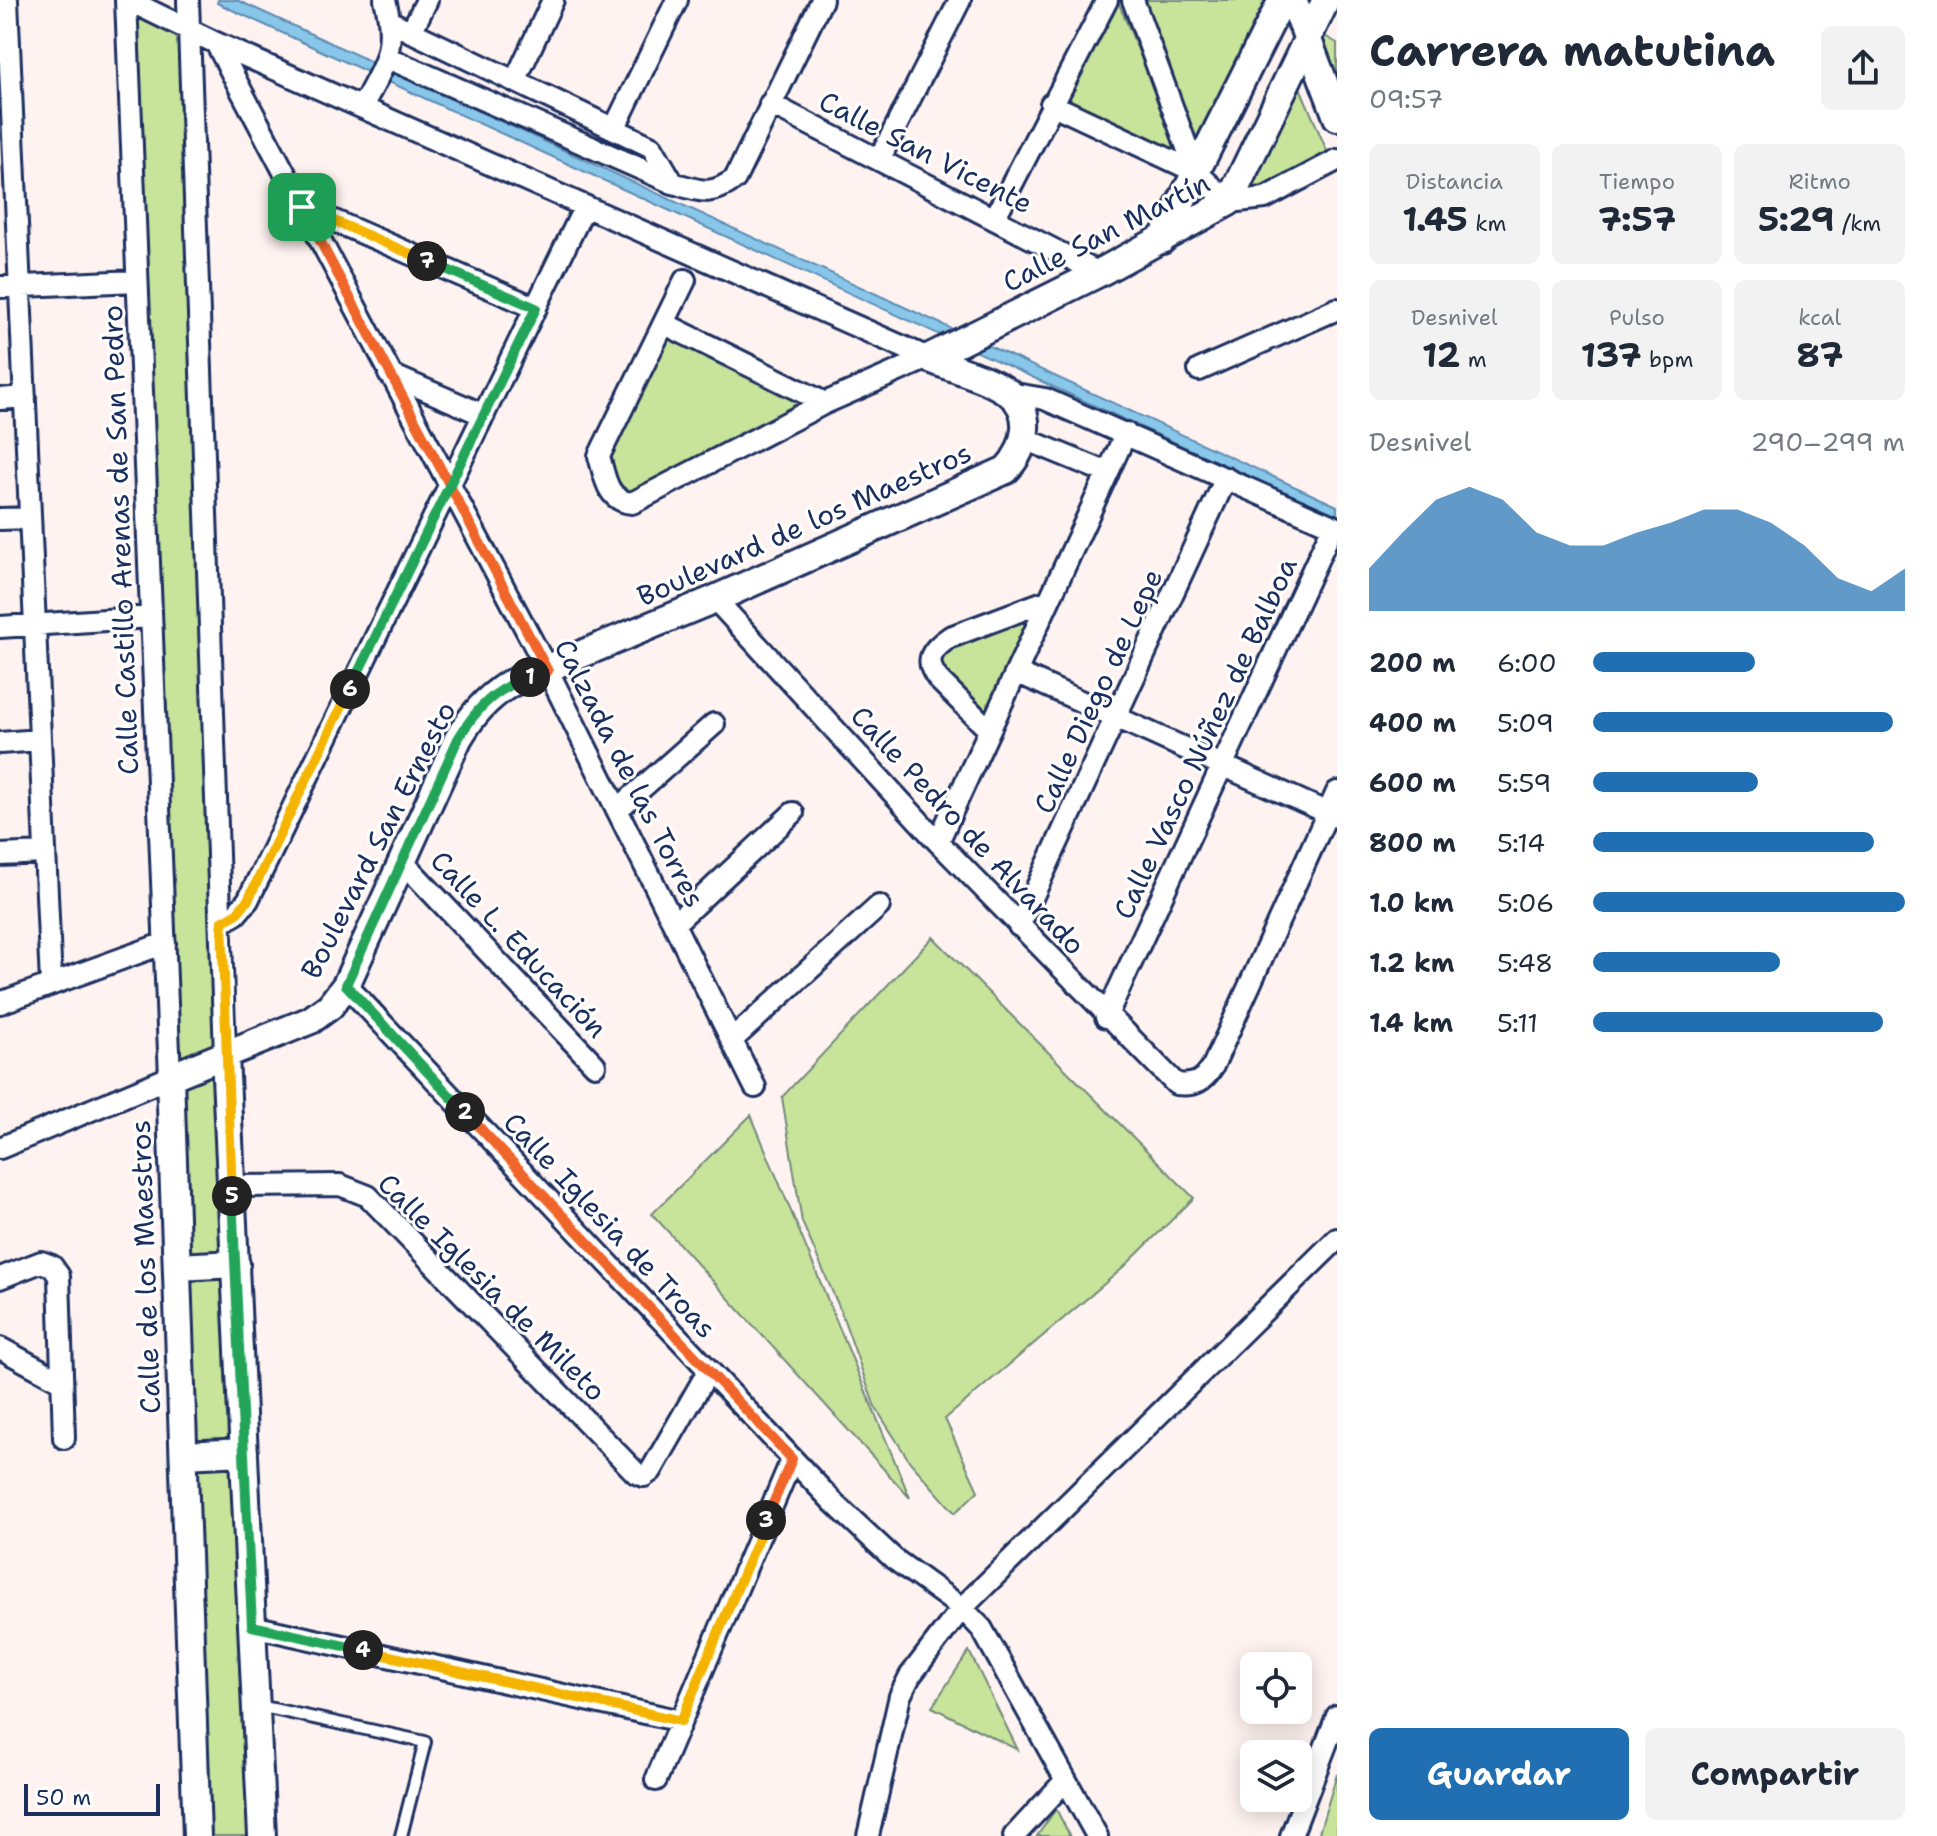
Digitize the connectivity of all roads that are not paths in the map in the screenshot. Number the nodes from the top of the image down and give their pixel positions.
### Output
1 (7, 0) edge
2 (127, 0) edge
3 (188, 0) edge
4 (385, 0) edge
5 (427, 0) edge
6 (553, 0) edge
7 (677, 0) edge
8 (822, 0) edge
9 (960, 0) edge
10 (1107, 0) edge
11 (1133, 0) edge
12 (1282, 0) edge
13 (1293, 0) edge
14 (1326, 0) edge
15 (391, 22) junction
16 (189, 29) junction
17 (411, 32) junction
18 (1308, 39) junction
19 (216, 43) junction
20 (382, 69) junction
21 (515, 81) junction
22 (770, 104) junction
23 (1051, 104) junction
24 (362, 107) junction
25 (1337, 117) edge
26 (614, 129) junction
27 (879, 160) junction
28 (1337, 160) edge
29 (1196, 172) junction
30 (673, 183) junction
31 (1229, 202) junction
32 (585, 206) junction
33 (302, 207) junction
34 (994, 219) junction
35 (1162, 240) junction
36 (1099, 273) junction
37 (685, 280) dead end
38 (137, 281) junction
39 (10, 286) edge
40 (536, 308) junction
41 (1337, 309) edge
42 (665, 324) junction
43 (938, 352) junction
44 (1199, 370) dead end
45 (389, 374) junction
46 (1009, 393) junction
47 (25, 397) junction
48 (0, 399) edge
49 (825, 403) junction
50 (484, 415) junction
51 (1126, 433) junction
52 (1025, 439) junction
53 (1108, 473) junction
54 (1226, 478) junction
55 (448, 488) junction
56 (30, 518) junction
57 (0, 519) edge
58 (1335, 527) edge
59 (715, 599) junction
60 (1049, 600) junction
61 (151, 617) junction
62 (35, 626) junction
63 (0, 627) edge
64 (548, 671) junction
65 (1016, 672) junction
66 (1118, 718) junction
67 (714, 724) dead end
68 (989, 730) junction
69 (40, 740) junction
70 (0, 743) edge
71 (1224, 766) junction
72 (1337, 792) edge
73 (617, 810) junction
74 (793, 813) dead end
75 (1333, 815) edge
76 (938, 842) junction
77 (45, 853) junction
78 (0, 855) edge
79 (402, 861) junction
80 (879, 906) dead end
81 (222, 922) junction
82 (674, 924) junction
83 (1019, 926) junction
84 (165, 943) junction
85 (51, 984) junction
86 (346, 985) junction
87 (0, 1003) edge
88 (1106, 1017) junction
89 (732, 1040) junction
90 (225, 1055) junction
91 (595, 1065) dead end
92 (170, 1077) junction
93 (755, 1087) dead end
94 (0, 1148) edge
95 (232, 1186) junction
96 (1337, 1239) edge
97 (236, 1264) junction
98 (177, 1267) junction
99 (0, 1278) edge
100 (0, 1348) edge
101 (709, 1370) junction
102 (61, 1381) junction
103 (64, 1438) dead end
104 (244, 1452) junction
105 (184, 1455) junction
106 (792, 1459) junction
107 (962, 1608) junction
108 (252, 1626) junction
109 (256, 1705) junction
110 (1337, 1716) edge
111 (681, 1721) junction
112 (656, 1780) dead end
113 (1066, 1780) junction
114 (197, 1836) edge
115 (262, 1836) edge
116 (401, 1836) edge
117 (868, 1836) edge
118 (1014, 1836) edge
119 (1097, 1836) edge
120 (1291, 1836) edge

1 - 39 street
2 - 16 street
2 - 38 street, Calle Castillo Arenas de San Pedro
3 - 16 street
4 - 15 street
5 - 17 street
6 - 21 street
7 - 26 street
8 - 22 street
9 - 27 street
10 - 23 street
11 - 29 street
12 - 29 main road
13 - 18 main road
14 - 18 main road
15 - 17 street
15 - 20 street
16 - 19 street
16 - 81 street
17 - 21 street
18 - 25 main road
18 - 31 main road
19 - 24 street
19 - 33 street, Calzada de las Torres
20 - 24 street
20 - 30 street
21 - 26 street
22 - 27 street, Calle San Vicente
22 - 30 street
23 - 29 street
23 - 34 street
24 - 32 street
26 - 30 street
27 - 34 street, Calle San Vicente
28 - 31 street, Calle San Martín
29 - 31 street
29 - 35 main road
31 - 35 main road, Calle San Martín
32 - 40 street
32 - 43 street
33 - 40 street
33 - 45 street, Calzada de las Torres
34 - 36 street, Calle San Vicente
35 - 36 main road, Calle San Martín
36 - 43 main road, Calle San Martín
37 - 42 street
38 - 39 street
38 - 61 street, Calle Castillo Arenas de San Pedro
39 - 47 street
40 - 50 street
41 - 44 street
42 - 49 street
42 - 49 street
43 - 46 main road
43 - 49 street
45 - 50 street
45 - 55 street, Calzada de las Torres
46 - 51 street
46 - 52 main road
47 - 48 street
47 - 56 street
50 - 55 street
51 - 53 street
51 - 54 street
52 - 53 street
52 - 59 main road, Boulevard de los Maestros
53 - 60 street
54 - 58 street
54 - 66 street, Calle Diego de Lepe
55 - 64 street, Calzada de las Torres
55 - 81 street
56 - 57 street
56 - 62 street
58 - 71 street, Calle Vasco Núñez de Balboa
59 - 64 main road, Boulevard de los Maestros
59 - 76 street, Calle Pedro de Alvarado
60 - 65 street
60 - 68 street
61 - 62 street
61 - 84 street, Calle Castillo Arenas de San Pedro
62 - 63 street
62 - 69 street
64 - 73 street, Calzada de las Torres
64 - 79 main road, Boulevard San Ernesto
65 - 66 street
65 - 68 street
66 - 71 street
66 - 83 street, Calle Diego de Lepe
67 - 73 street
68 - 76 street
69 - 70 street
69 - 77 street
71 - 75 street
71 - 88 street, Calle Vasco Núñez de Balboa
72 - 75 street
73 - 82 street, Calzada de las Torres
74 - 82 street
75 - 88 street, Calle Pedro de Alvarado
76 - 83 street, Calle Pedro de Alvarado
77 - 78 street
77 - 85 street
79 - 86 main road, Boulevard San Ernesto
79 - 91 street, Calle L. Educación
80 - 89 street
81 - 90 street
82 - 89 street, Calzada de las Torres
83 - 88 street, Calle Pedro de Alvarado
84 - 85 street
84 - 92 street, Calle Castillo Arenas de San Pedro
85 - 87 street
86 - 90 main road, Boulevard San Ernesto
86 - 101 street, Calle Iglesia de Troas
89 - 93 street, Calzada de las Torres
90 - 92 main road, Boulevard San Ernesto
90 - 95 main road
92 - 94 street, Boulevard San Ernesto
92 - 98 main road, Calle de los Maestros
95 - 97 main road
95 - 101 street, Calle Iglesia de Mileto
96 - 107 street
97 - 98 main road
97 - 104 main road
98 - 105 main road, Calle de los Maestros
99 - 102 street
100 - 102 street
101 - 106 street, Calle Iglesia de Troas
102 - 103 street
104 - 105 main road
104 - 108 main road
105 - 114 main road, Calle de los Maestros
106 - 107 street, Calle Iglesia de Troas
106 - 111 street
107 - 113 street, Calle Iglesia de Troas
107 - 117 street
108 - 109 main road
108 - 111 street
109 - 115 main road
109 - 116 lane
110 - 120 street
111 - 112 street
113 - 118 street
113 - 119 street, Calle Iglesia de Troas

